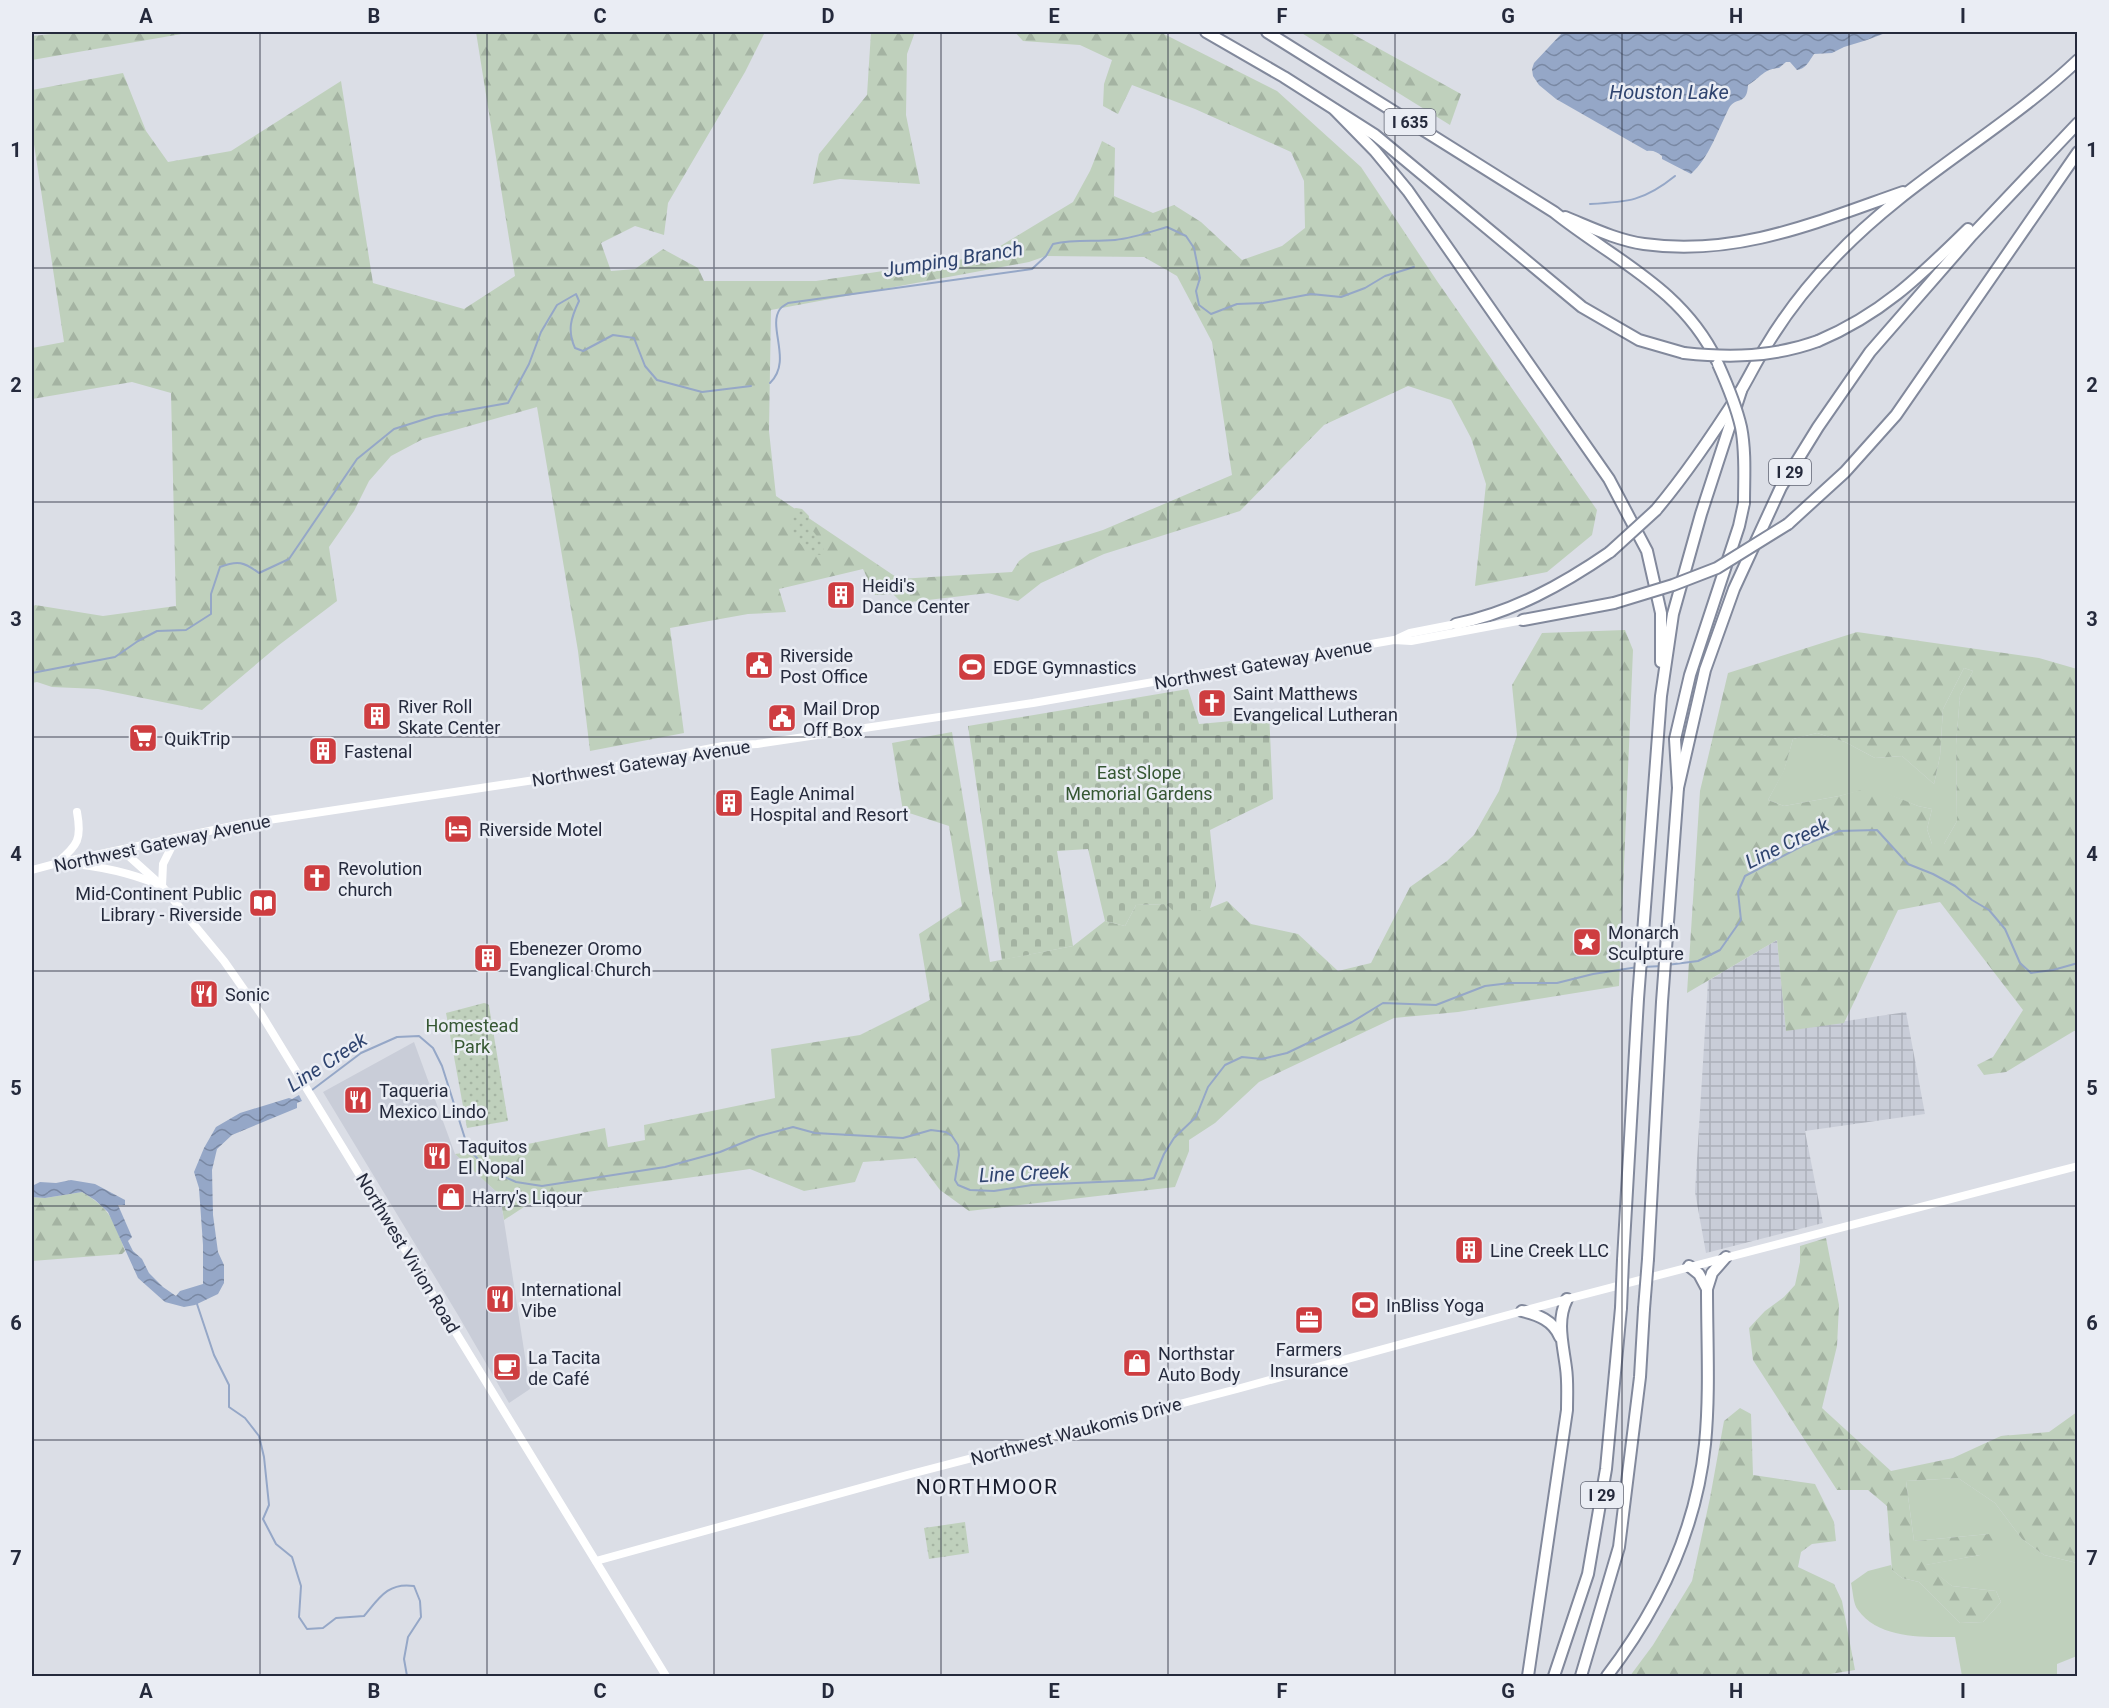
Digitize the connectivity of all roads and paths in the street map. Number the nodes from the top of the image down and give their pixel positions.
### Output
1 (1206, 32) edge
2 (1267, 32) edge
3 (2078, 60) edge
4 (1335, 110) junction
5 (2078, 123) edge
6 (2078, 152) edge
7 (1908, 190) junction
8 (1998, 208) junction
9 (1554, 212) junction
10 (1741, 391) junction
11 (1523, 620) joint
12 (1456, 624) joint
13 (1394, 640) junction
14 (1661, 696) junction
15 (1678, 788) junction
16 (77, 812) dead end
17 (176, 838) junction
18 (122, 850) junction
19 (58, 863) junction
20 (32, 870) edge
21 (162, 886) junction
22 (2078, 1166) edge
23 (1726, 1257) junction
24 (1689, 1266) junction
25 (1707, 1289) junction
26 (1567, 1299) junction
27 (1522, 1311) junction
28 (1562, 1340) junction
29 (596, 1561) junction
30 (666, 1677) edge
31 (1528, 1677) edge
32 (1554, 1677) edge
33 (1581, 1677) edge
34 (1607, 1677) edge

1 - 4 highway
2 - 9 highway, I 635
3 - 7 highway, I 29
4 - 8 highway, bridge
4 - 14 highway
5 - 8 highway, I 29
6 - 11 highway, bridge
7 - 9 highway
7 - 10 highway, I 29
8 - 15 highway, I 29
9 - 15 highway, bridge
10 - 12 highway, bridge
10 - 14 highway, I 29
11 - 13 main road, Northwest Gateway Avenue
12 - 13 main road, Northwest Gateway Avenue
13 - 17 main road, Northwest Gateway Avenue
14 - 32 highway, I 29, bridge
15 - 33 highway, I 29, bridge
16 - 19 main road
17 - 18 main road, Northwest Gateway Avenue
17 - 21 main road
18 - 19 main road, Northwest Gateway Avenue
18 - 21 main road, Northwest Vivion Road
19 - 20 main road, Northwest Gateway Avenue
19 - 21 main road
21 - 29 main road, Northwest Vivion Road
22 - 23 main road, Northwest Waukomis Drive
23 - 24 main road, Northwest Waukomis Drive
23 - 25 highway
24 - 25 highway
24 - 26 main road, Northwest Waukomis Drive
25 - 34 highway
26 - 27 main road, Northwest Waukomis Drive
26 - 28 highway
27 - 28 highway
27 - 29 main road, Northwest Waukomis Drive
28 - 31 highway
29 - 30 main road, Northwest Vivion Road

